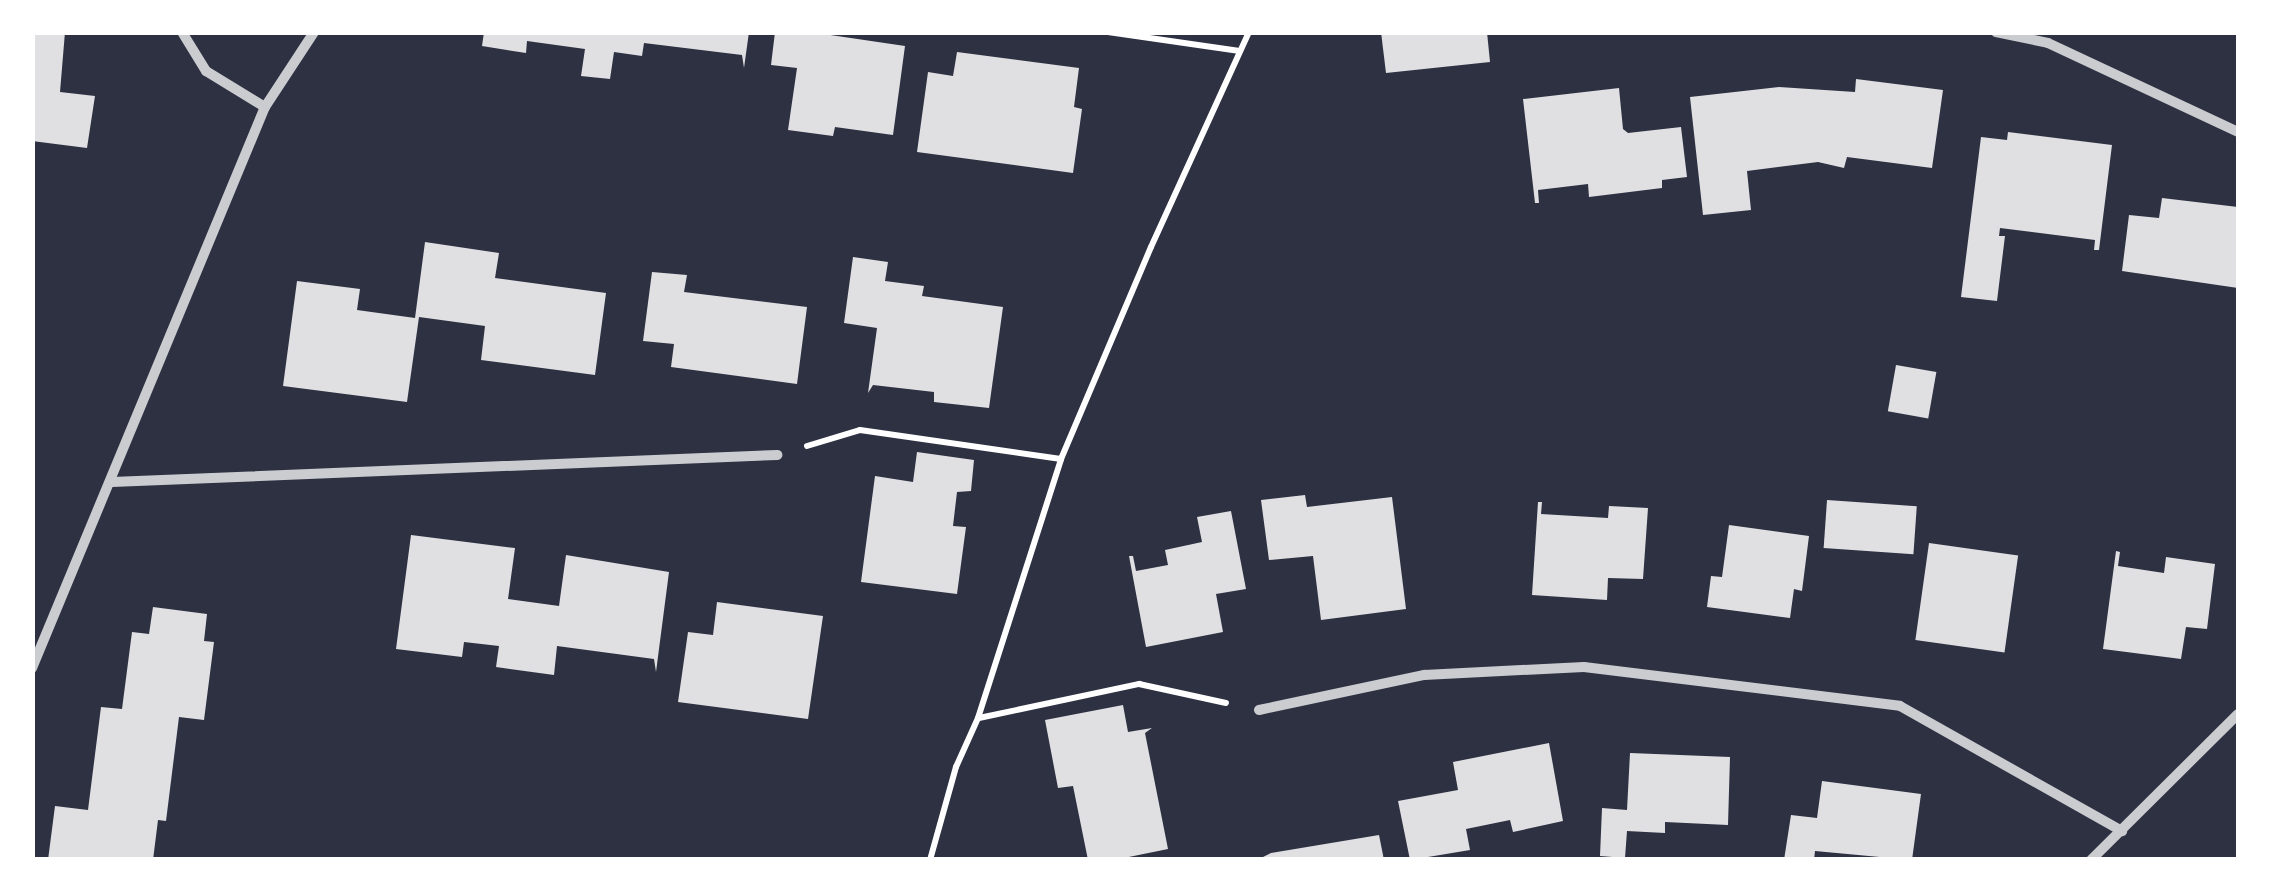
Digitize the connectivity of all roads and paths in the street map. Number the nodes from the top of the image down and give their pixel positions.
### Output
1 (182, 32) edge
2 (314, 32) edge
3 (1108, 32) edge
4 (1249, 32) edge
5 (1996, 32) edge
6 (1240, 51) junction
7 (266, 108) junction
8 (2238, 132) edge
9 (778, 454) joint
10 (1062, 460) junction
11 (112, 482) junction
12 (32, 668) edge
13 (1259, 710) joint
14 (2238, 714) edge
15 (978, 718) junction
16 (2122, 832) junction
17 (930, 860) edge
18 (2092, 860) edge

1 - 7 street
2 - 7 street
3 - 6 path
4 - 6 path
5 - 8 street
6 - 10 path
7 - 11 street
9 - 10 path
9 - 11 street
10 - 15 path
11 - 12 street
13 - 15 path
13 - 16 street
14 - 16 street
15 - 17 path
16 - 18 street

